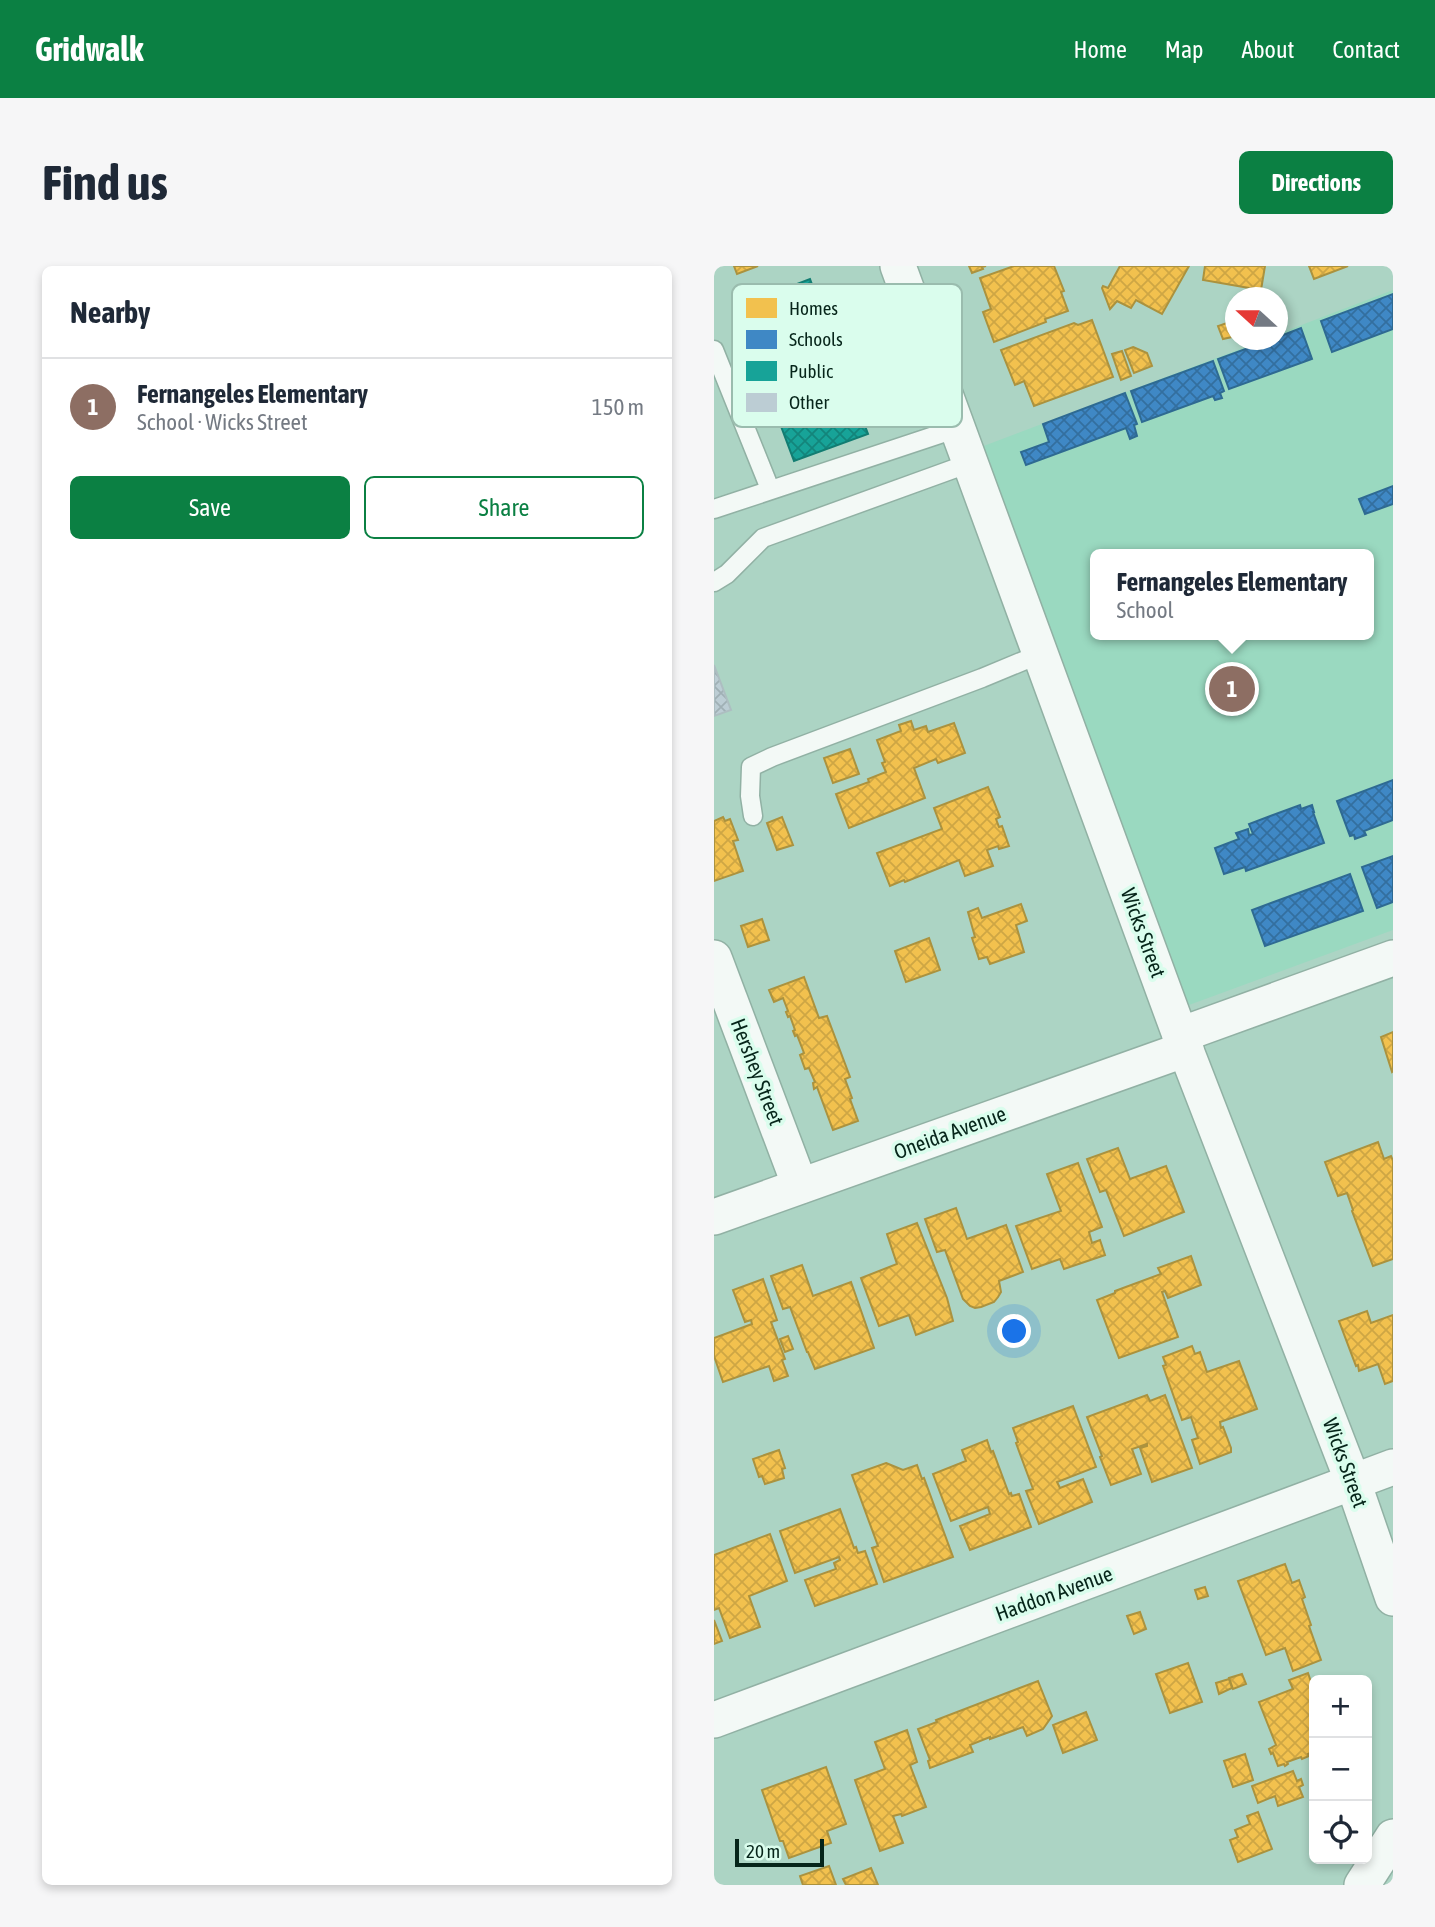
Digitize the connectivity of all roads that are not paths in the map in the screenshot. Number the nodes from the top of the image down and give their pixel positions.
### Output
1 (898, 266) edge
2 (905, 284) edge
3 (714, 350) edge
4 (732, 395) edge
5 (745, 427) edge
6 (958, 428) joint
7 (970, 463) junction
8 (770, 489) junction
9 (714, 509) edge
10 (714, 582) edge
11 (1040, 654) junction
12 (752, 816) dead end
13 (714, 958) edge
14 (1393, 958) edge
15 (1183, 1042) junction
16 (800, 1186) junction
17 (714, 1217) edge
18 (1393, 1467) edge
19 (1353, 1482) junction
20 (1393, 1598) edge
21 (714, 1720) edge
22 (1393, 1837) edge
23 (1363, 1885) edge

1 - 2 street, Wicks Street
3 - 4 lane
5 - 8 lane
6 - 7 street, Wicks Street
6 - 8 lane
7 - 10 lane
7 - 11 street, Wicks Street
8 - 9 lane
11 - 12 lane
11 - 15 street, Wicks Street
13 - 16 street, Hershey Street
14 - 15 street, Oneida Avenue
15 - 16 street, Oneida Avenue
15 - 19 street, Wicks Street
16 - 17 street, Oneida Avenue
18 - 19 street, Haddon Avenue
19 - 20 street, Wicks Street
19 - 21 street, Haddon Avenue
22 - 23 street

